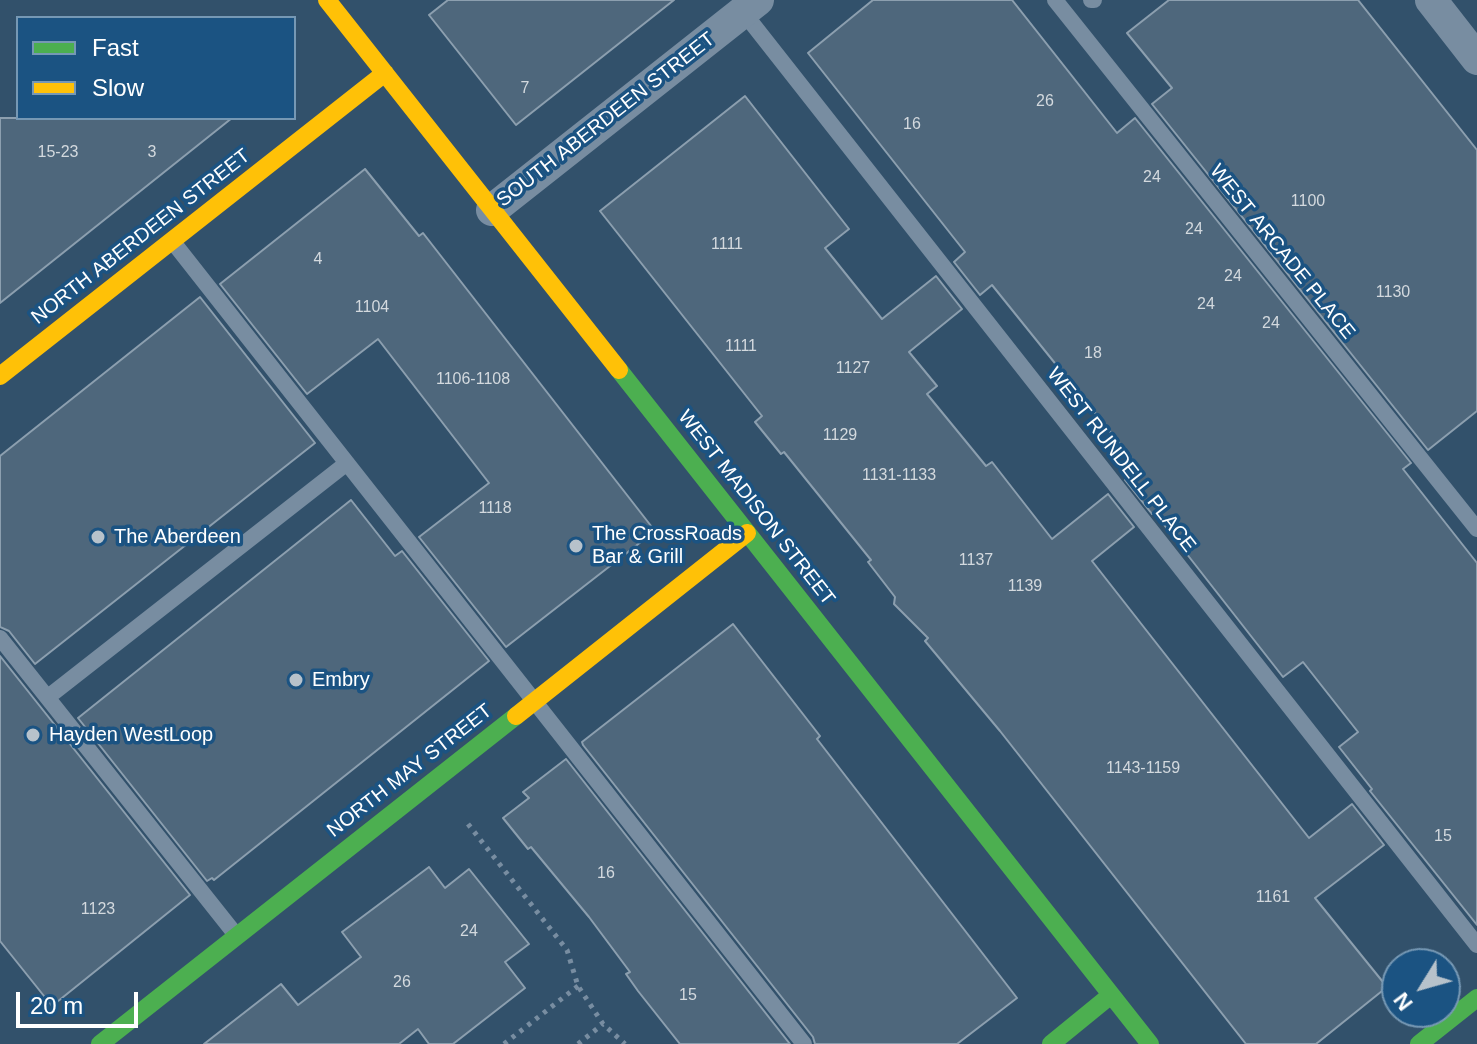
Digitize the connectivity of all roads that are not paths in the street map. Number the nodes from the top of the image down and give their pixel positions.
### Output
1 (327, 0) edge
2 (1055, 0) edge
3 (1431, 0) edge
4 (745, 4) edge
5 (1477, 59) edge
6 (385, 73) junction
7 (492, 210) junction
8 (172, 241) junction
9 (0, 376) edge
10 (347, 463) junction
11 (1477, 529) edge
12 (747, 533) junction
13 (0, 638) edge
14 (48, 697) junction
15 (535, 701) junction
16 (237, 936) junction
17 (1477, 945) edge
18 (1111, 995) junction
19 (1477, 998) edge
20 (1440, 1038) edge
21 (100, 1044) edge
22 (804, 1044) edge
23 (1051, 1044) edge
24 (1150, 1044) edge
25 (1419, 1044) edge

1 - 6 street, WEST MADISON STREET
2 - 11 lane, WEST ARCADE PLACE
3 - 5 street
4 - 7 street, SOUTH ABERDEEN STREET
4 - 17 lane, WEST RUNDELL PLACE
6 - 7 street, WEST MADISON STREET
6 - 8 street, NORTH ABERDEEN STREET
7 - 12 street, WEST MADISON STREET
8 - 9 street, NORTH ABERDEEN STREET
8 - 10 lane
10 - 14 lane
10 - 15 lane
12 - 15 street, NORTH MAY STREET
12 - 18 street, WEST MADISON STREET
13 - 14 lane
14 - 16 lane
15 - 16 street, NORTH MAY STREET
15 - 22 lane
16 - 21 street, NORTH MAY STREET
18 - 23 street
18 - 24 street, WEST MADISON STREET
19 - 20 street
20 - 25 street

